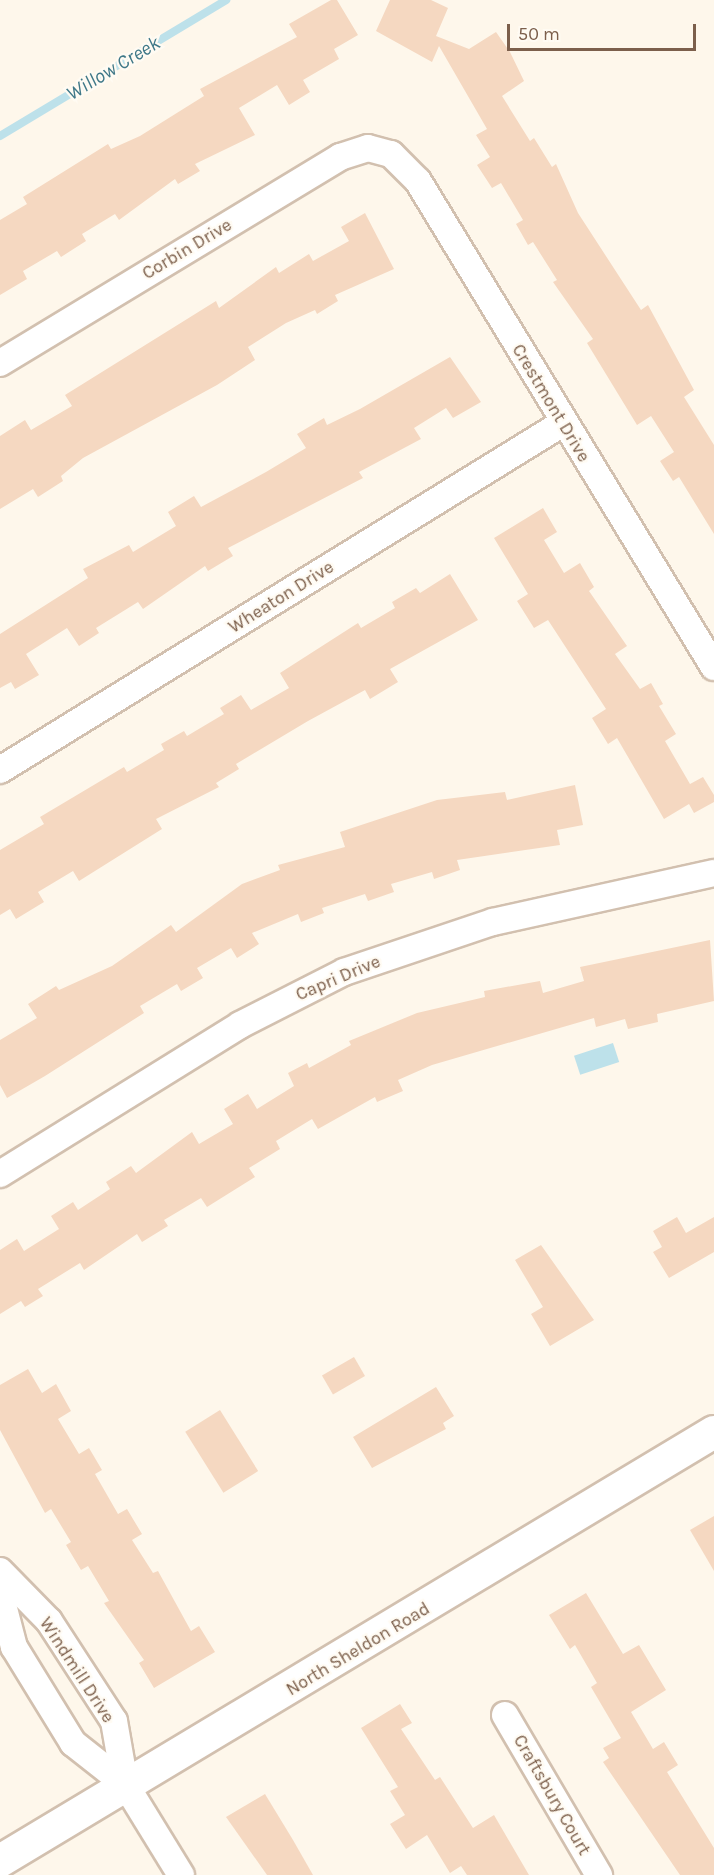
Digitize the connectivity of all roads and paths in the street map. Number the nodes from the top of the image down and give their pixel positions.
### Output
1 (379, 150) joint
2 (0, 363) edge
3 (563, 423) junction
4 (714, 667) edge
5 (0, 770) edge
6 (714, 873) edge
7 (0, 1174) edge
8 (714, 1432) edge
9 (0, 1571) edge
10 (0, 1593) edge
11 (505, 1715) dead end
12 (125, 1784) junction
13 (0, 1861) edge
14 (181, 1875) edge
15 (599, 1875) edge

1 - 2 street, Corbin Drive
1 - 3 street, Crestmont Drive
3 - 4 street, Crestmont Drive
3 - 5 street, Wheaton Drive
6 - 7 street, Capri Drive
8 - 12 street, North Sheldon Road
9 - 12 street, Windmill Drive
10 - 12 street, Windmill Drive
11 - 15 street, Craftsbury Court
12 - 13 street, North Sheldon Road
12 - 14 street, Windmill Drive

